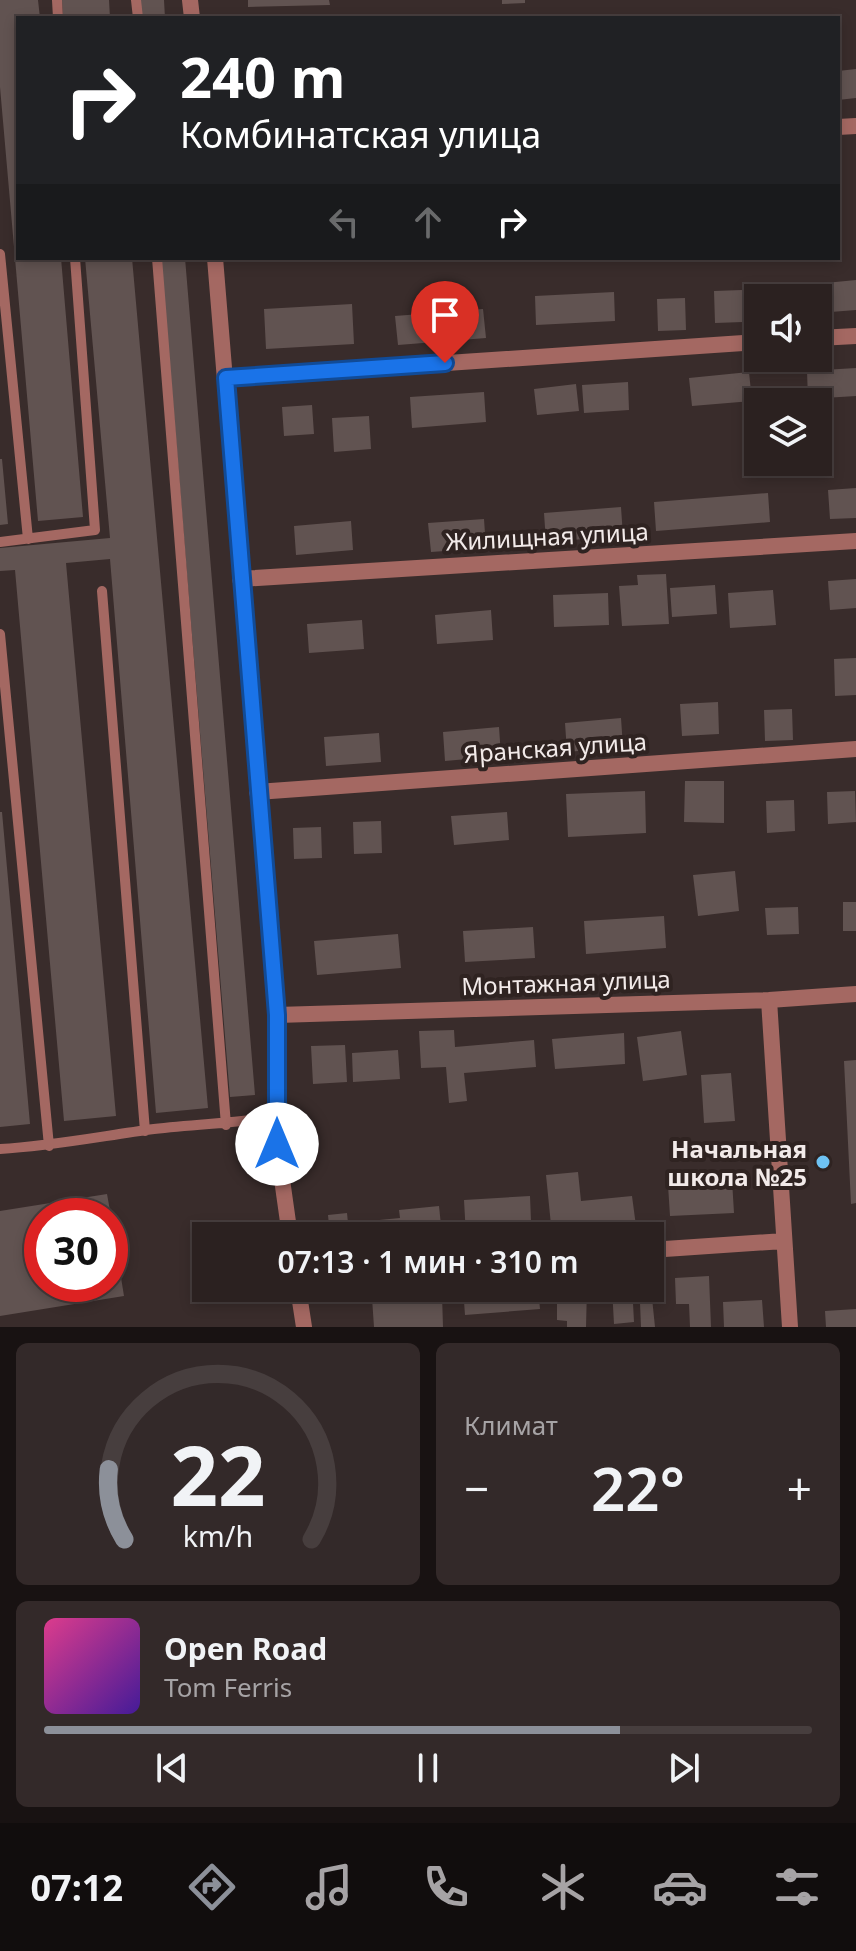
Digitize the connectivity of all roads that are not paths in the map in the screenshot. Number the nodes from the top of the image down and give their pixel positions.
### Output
1 (0, 254) edge
2 (75, 260) edge
3 (157, 260) edge
4 (215, 260) edge
5 (856, 336) edge
6 (832, 337) edge
7 (744, 343) edge
8 (226, 378) junction
9 (28, 539) junction
10 (856, 541) edge
11 (0, 542) edge
12 (240, 579) junction
13 (102, 591) dead end
14 (0, 634) edge
15 (856, 749) edge
16 (257, 792) junction
17 (856, 994) edge
18 (769, 1000) junction
19 (277, 1015) junction
20 (277, 1117) junction
21 (226, 1125) junction
22 (145, 1131) junction
23 (49, 1146) junction
24 (0, 1149) edge
25 (288, 1222) edge
26 (784, 1241) junction
27 (664, 1249) edge
28 (300, 1302) edge
29 (304, 1327) edge
30 (790, 1327) edge

1 - 9 lane
2 - 9 lane
3 - 21 lane
4 - 8 street
5 - 6 street
7 - 8 street
8 - 12 street
9 - 11 lane
10 - 12 street, Жилищная улица
12 - 16 street
13 - 22 lane
14 - 23 lane
15 - 16 street, Яранская улица
16 - 19 street
17 - 18 street, Монтажная улица
18 - 19 street, Монтажная улица
18 - 26 street
19 - 20 street
20 - 21 lane
20 - 25 street
21 - 22 lane
22 - 23 lane
23 - 24 lane
26 - 27 street
26 - 30 street
28 - 29 street

